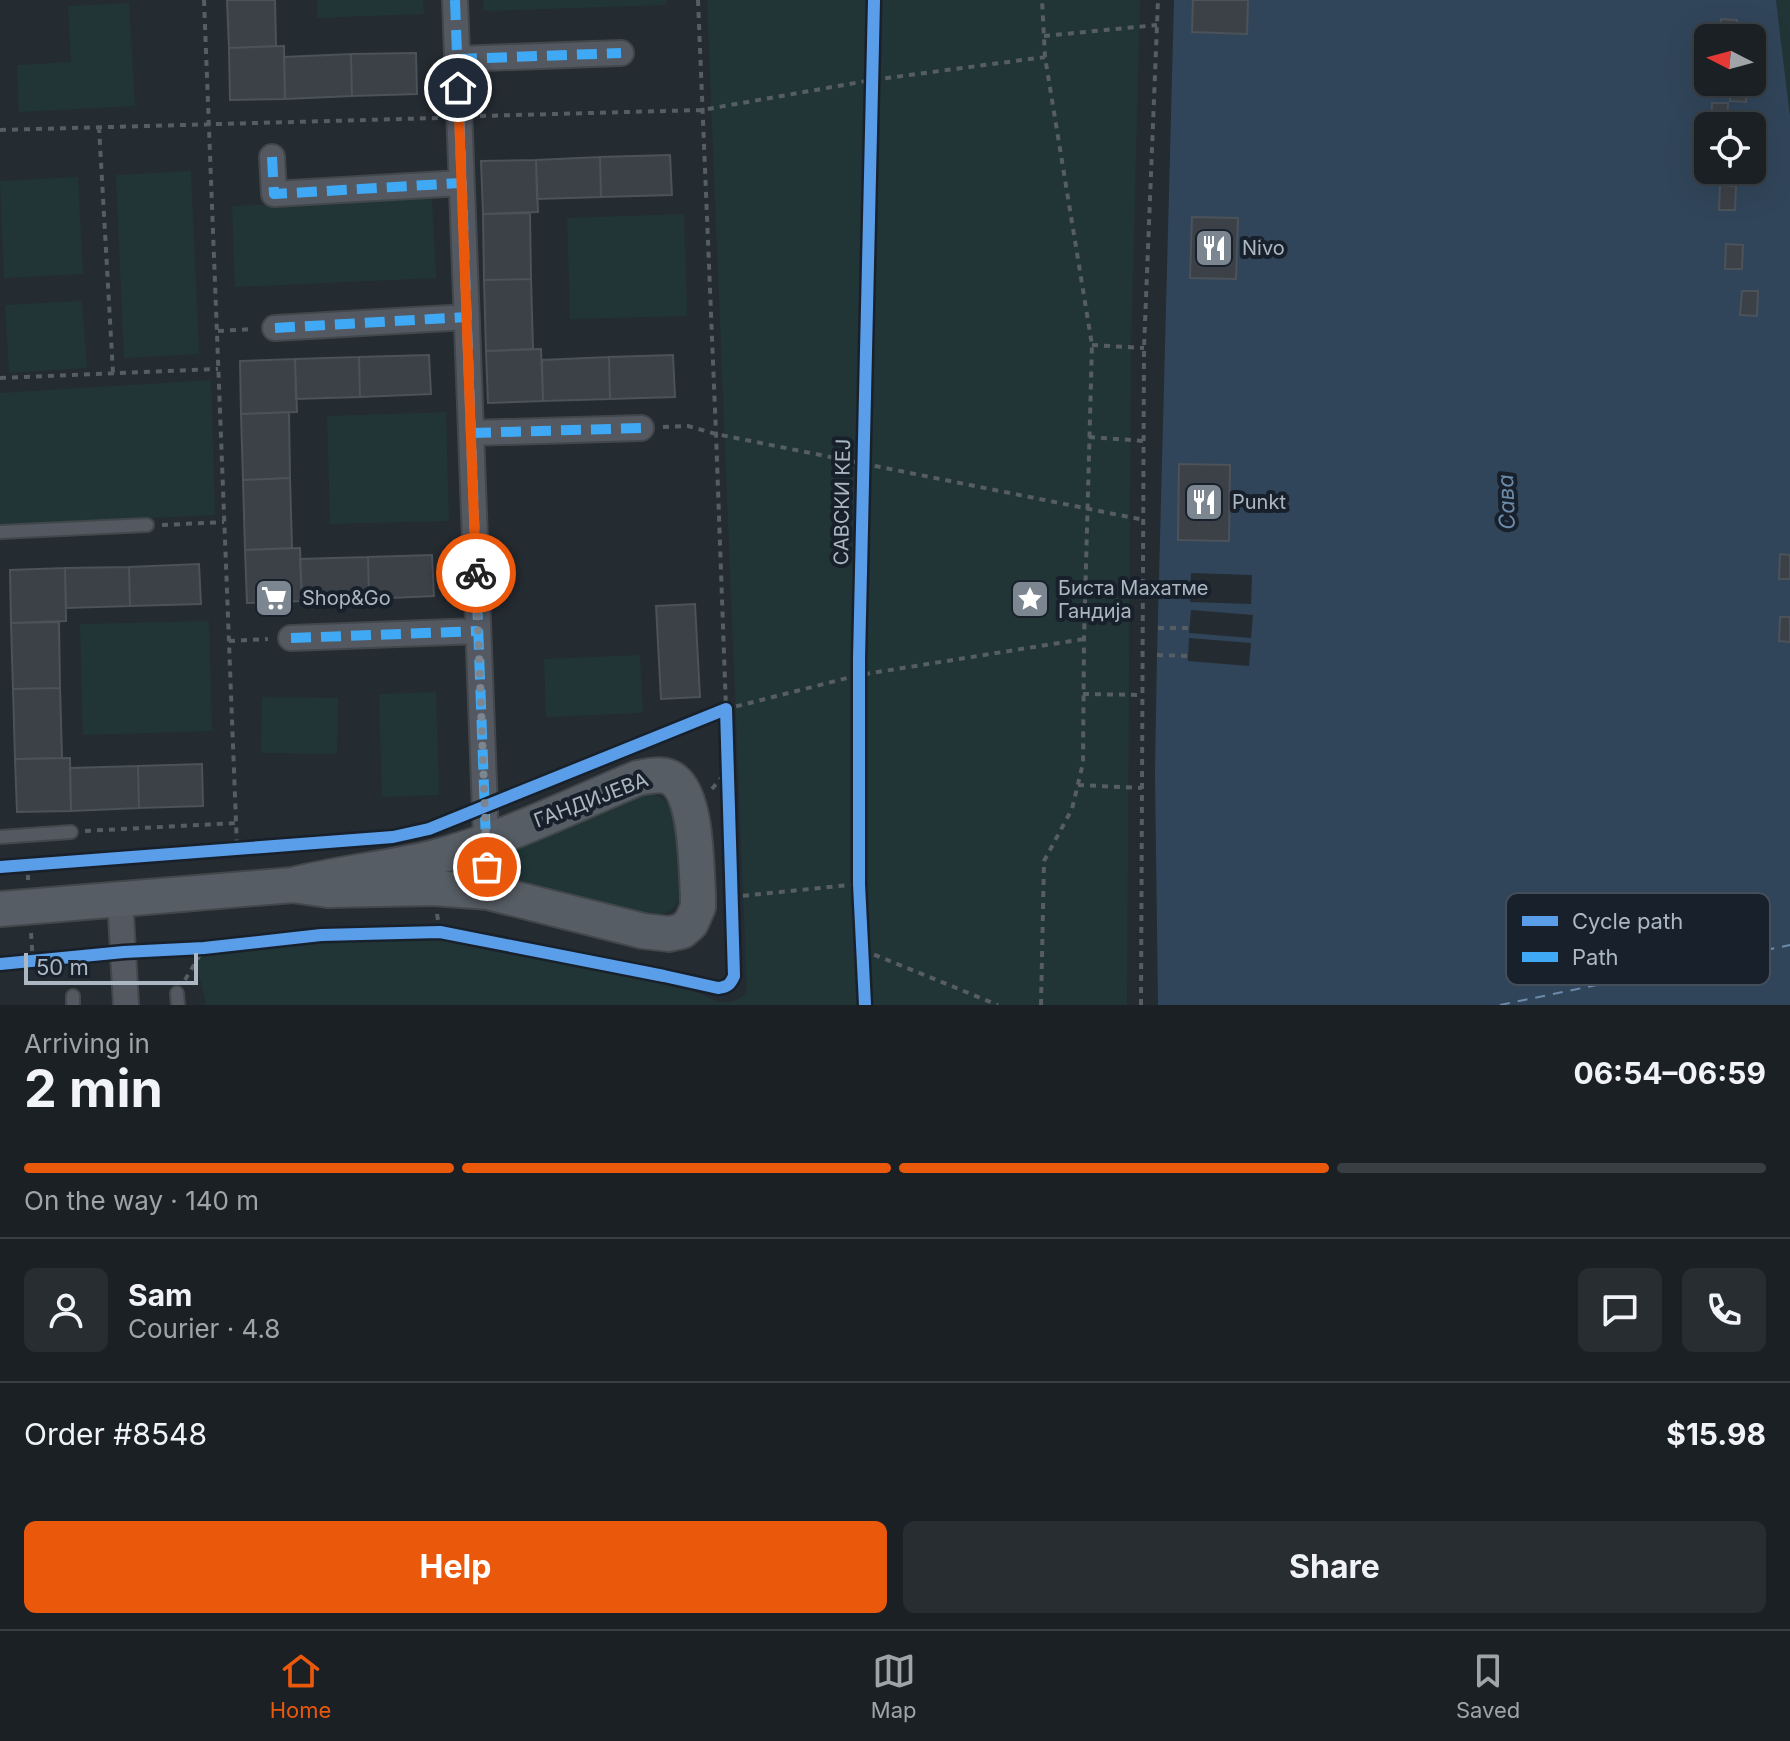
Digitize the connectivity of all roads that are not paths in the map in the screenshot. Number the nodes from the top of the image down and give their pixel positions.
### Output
1 (455, 0) edge
2 (621, 53) dead end
3 (457, 59) junction
4 (272, 157) dead end
5 (461, 183) junction
6 (466, 317) junction
7 (275, 328) road end
8 (641, 428) road end
9 (471, 433) junction
10 (147, 525) road end
11 (0, 532) edge
12 (478, 631) junction
13 (291, 638) road end
14 (71, 832) road end
15 (0, 837) edge
16 (486, 842) junction
17 (293, 885) junction
18 (488, 892) junction
19 (120, 898) junction
20 (0, 909) edge
21 (126, 1005) edge

1 - 3 street
2 - 3 street
3 - 5 street
4 - 5 street
5 - 6 street
6 - 7 street
6 - 9 street
8 - 9 street
9 - 12 street
10 - 11 lane
12 - 13 street
12 - 16 street
14 - 15 lane
16 - 17 street, ГАНДИЈЕВА
16 - 18 street
16 - 18 street, ГАНДИЈЕВА
17 - 18 street, ГАНДИЈЕВА
17 - 19 street, ГАНДИЈЕВА
19 - 20 street, ГАНДИЈЕВА
19 - 21 street

